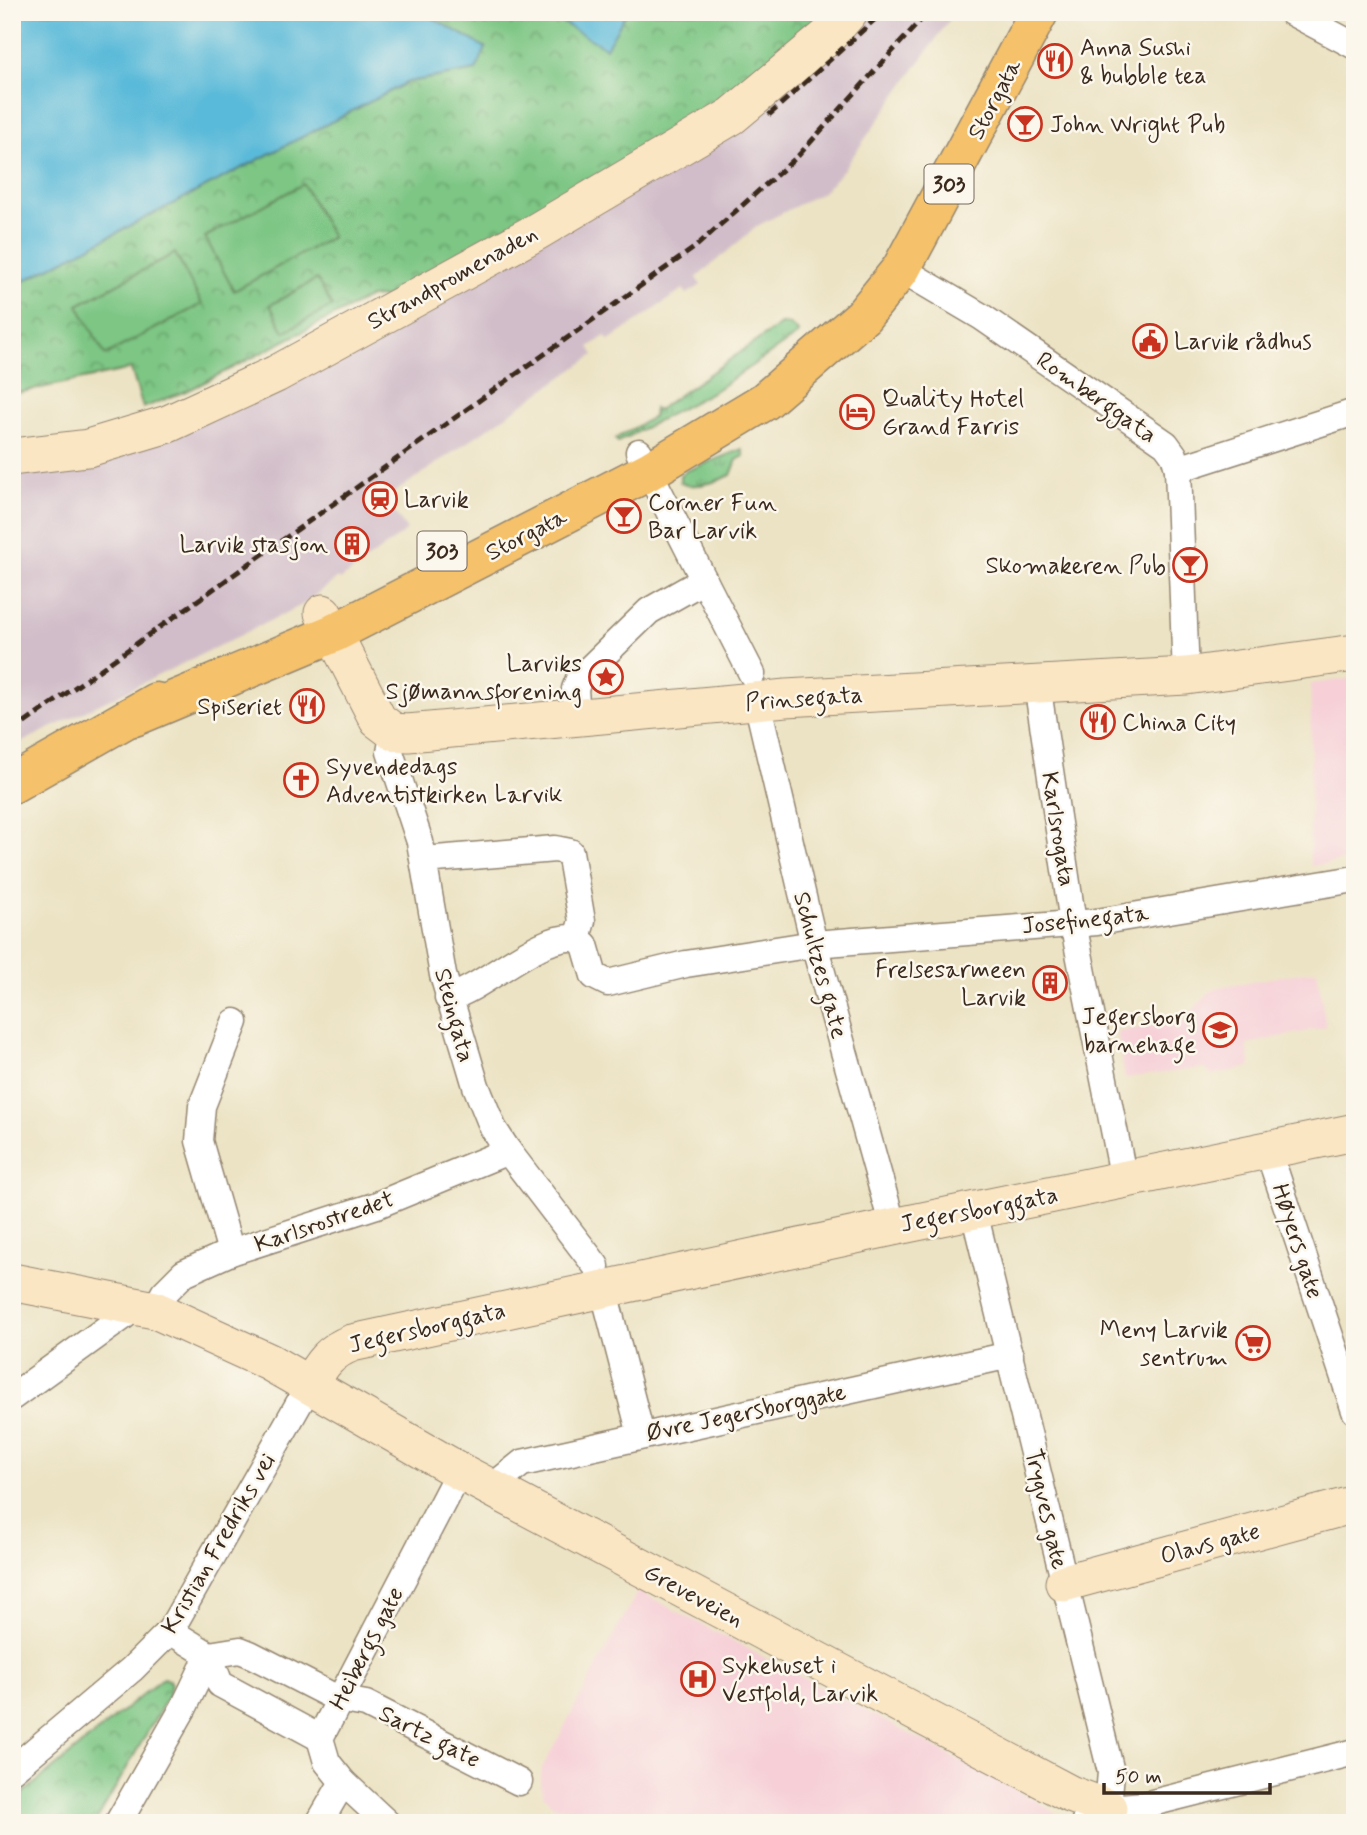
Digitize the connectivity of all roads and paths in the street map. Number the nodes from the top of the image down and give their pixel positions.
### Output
1 (849, 12) edge
2 (1039, 12) edge
3 (1290, 12) edge
4 (1355, 46) edge
5 (901, 269) junction
6 (1355, 412) edge
7 (12, 457) edge
8 (644, 461) junction
9 (1178, 469) junction
10 (704, 580) junction
11 (328, 623) junction
12 (1355, 653) edge
13 (1186, 676) junction
14 (1037, 684) junction
15 (755, 687) junction
16 (577, 717) junction
17 (394, 732) junction
18 (12, 784) edge
19 (424, 860) junction
20 (1355, 880) edge
21 (1073, 923) junction
22 (577, 938) junction
23 (814, 944) junction
24 (448, 998) junction
25 (236, 1022) dead end
26 (1355, 1132) edge
27 (1268, 1150) junction
28 (508, 1151) junction
29 (1124, 1180) junction
30 (974, 1212) junction
31 (893, 1227) junction
32 (231, 1252) junction
33 (600, 1277) junction
34 (12, 1282) edge
35 (145, 1307) junction
36 (1010, 1355) junction
37 (310, 1384) junction
38 (12, 1397) edge
39 (1355, 1411) edge
40 (641, 1435) junction
41 (459, 1471) junction
42 (491, 1488) junction
43 (1355, 1504) edge
44 (1065, 1583) junction
45 (170, 1631) junction
46 (209, 1655) junction
47 (338, 1699) junction
48 (320, 1738) junction
49 (1355, 1752) edge
50 (12, 1770) edge
51 (343, 1782) junction
52 (519, 1782) dead end
53 (1104, 1818) edge
54 (118, 1823) edge
55 (320, 1823) edge
56 (387, 1823) edge

1 - 7 main road, Strandpromenaden
2 - 5 main road, Storgata / 303
3 - 4 street
5 - 8 main road, Storgata / 303
5 - 9 street, Romberggata
6 - 9 street
8 - 10 street, Schultzes gate
8 - 11 main road, Storgata / 303
9 - 13 street, Romberggata
10 - 15 street, Schultzes gate
10 - 16 street
11 - 17 main road
11 - 18 main road, Storgata / 303
12 - 13 main road, Prinsegata
13 - 14 main road, Prinsegata
14 - 15 main road, Prinsegata
14 - 21 street, Karlsrogata
15 - 16 main road, Prinsegata
15 - 23 street, Schultzes gate
16 - 17 main road, Prinsegata
17 - 19 street, Steingata
19 - 22 street
19 - 24 street, Steingata
20 - 21 street, Josefinegata
21 - 23 street, Josefinegata
21 - 29 street, Karlsrogata
22 - 23 street, Josefinegata
22 - 24 street
23 - 31 street, Schultzes gate
24 - 28 street, Steingata
25 - 32 street
26 - 27 main road, Jegersborggata
27 - 29 main road, Jegersborggata
27 - 39 street, Høyers gate
28 - 32 street, Karlsrostredet
28 - 33 street, Steingata
29 - 30 main road, Jegersborggata
30 - 31 main road, Jegersborggata
30 - 36 street, Trygves gate
31 - 33 main road, Jegersborggata
32 - 35 street, Karlsrostredet
33 - 37 main road, Jegersborggata
33 - 40 street
34 - 35 main road, Greveveien
35 - 37 main road, Greveveien
35 - 38 street, Karlsrostredet
36 - 40 street, Øvre Jegersborggate
36 - 44 street, Trygves gate
37 - 41 main road, Greveveien
37 - 45 street, Kristian Fredriks vei
40 - 42 street, Øvre Jegersborggate
41 - 42 main road, Greveveien
41 - 47 street, Heibergs gate
42 - 53 main road, Greveveien
43 - 44 main road, Olavs gate
44 - 53 street, Trygves gate
45 - 46 street
45 - 50 street, Kristian Fredriks vei
46 - 47 street, Sartz gate
46 - 48 street
46 - 54 street
47 - 48 street, Heibergs gate
47 - 52 street, Sartz gate
48 - 51 street, Heibergs gate
49 - 53 street
51 - 55 street
51 - 56 street, Heibergs gate

